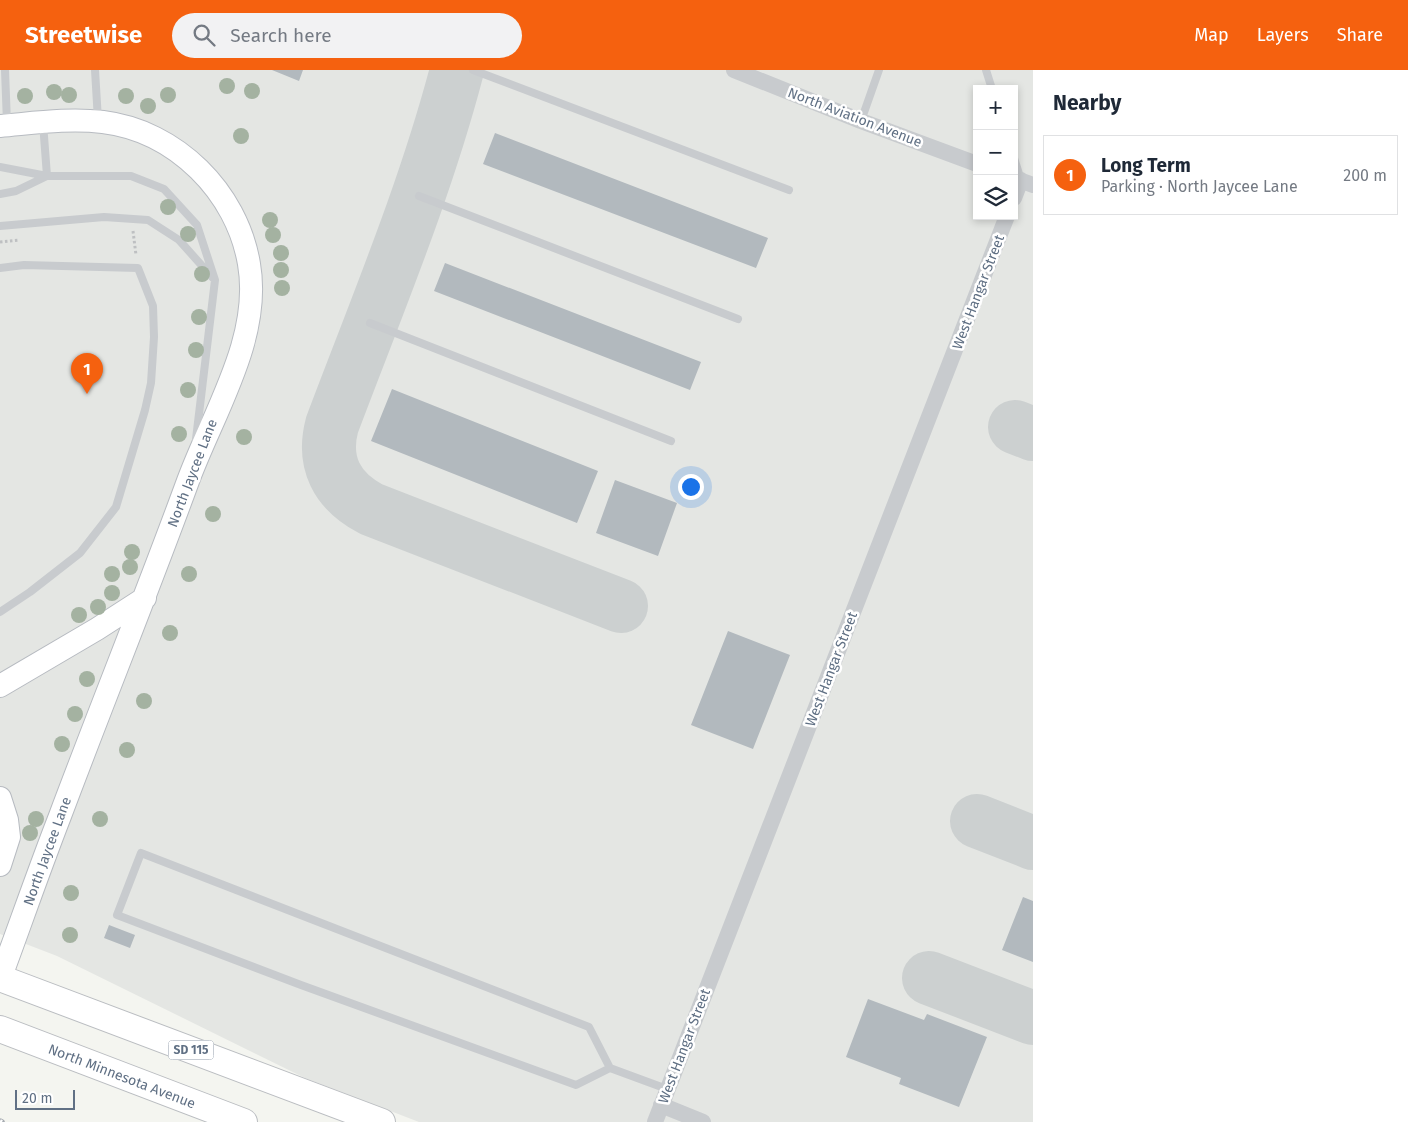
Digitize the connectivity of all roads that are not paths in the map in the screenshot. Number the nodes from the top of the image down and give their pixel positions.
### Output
1 (6, 70) edge
2 (95, 70) edge
3 (473, 70) edge
4 (734, 70) edge
5 (879, 70) edge
6 (986, 70) edge
7 (754, 74) edge
8 (991, 85) edge
9 (43, 121) junction
10 (861, 121) junction
11 (99, 122) junction
12 (4, 125) edge
13 (973, 163) edge
14 (0, 166) edge
15 (1018, 168) edge
16 (48, 176) junction
17 (1023, 181) edge
18 (789, 190) dead end
19 (0, 194) edge
20 (419, 196) dead end
21 (1005, 220) edge
22 (0, 226) edge
23 (0, 268) edge
24 (215, 280) junction
25 (738, 319) dead end
26 (370, 323) dead end
27 (671, 441) dead end
28 (192, 471) junction
29 (145, 598) junction
30 (0, 612) edge
31 (0, 686) edge
32 (0, 798) edge
33 (0, 865) edge
34 (0, 979) edge
35 (0, 1030) edge
36 (610, 1068) junction
37 (667, 1089) junction
38 (661, 1106) junction
39 (244, 1122) edge
40 (382, 1122) edge
41 (655, 1122) edge
42 (703, 1122) edge

1 - 12 lane
2 - 11 lane
3 - 18 lane
4 - 7 street, North Aviation Avenue
5 - 10 lane
6 - 8 lane
7 - 10 street, North Aviation Avenue
9 - 11 main road, North Jaycee Lane
9 - 12 main road, North Jaycee Lane
9 - 16 lane
10 - 13 street, North Aviation Avenue
11 - 28 main road, North Jaycee Lane
14 - 16 lane
15 - 17 lane
16 - 19 lane
16 - 24 lane
20 - 25 lane
21 - 37 street, West Hangar Street
22 - 24 lane
23 - 30 lane
24 - 28 lane
26 - 27 lane
28 - 29 main road, North Jaycee Lane
29 - 31 main road
29 - 34 main road, North Jaycee Lane
32 - 33 main road
34 - 40 main road, SD 115
35 - 39 main road, North Minnesota Avenue
36 - 36 lane
36 - 37 lane
37 - 38 street, West Hangar Street
38 - 41 street, West Hangar Street
38 - 42 street

